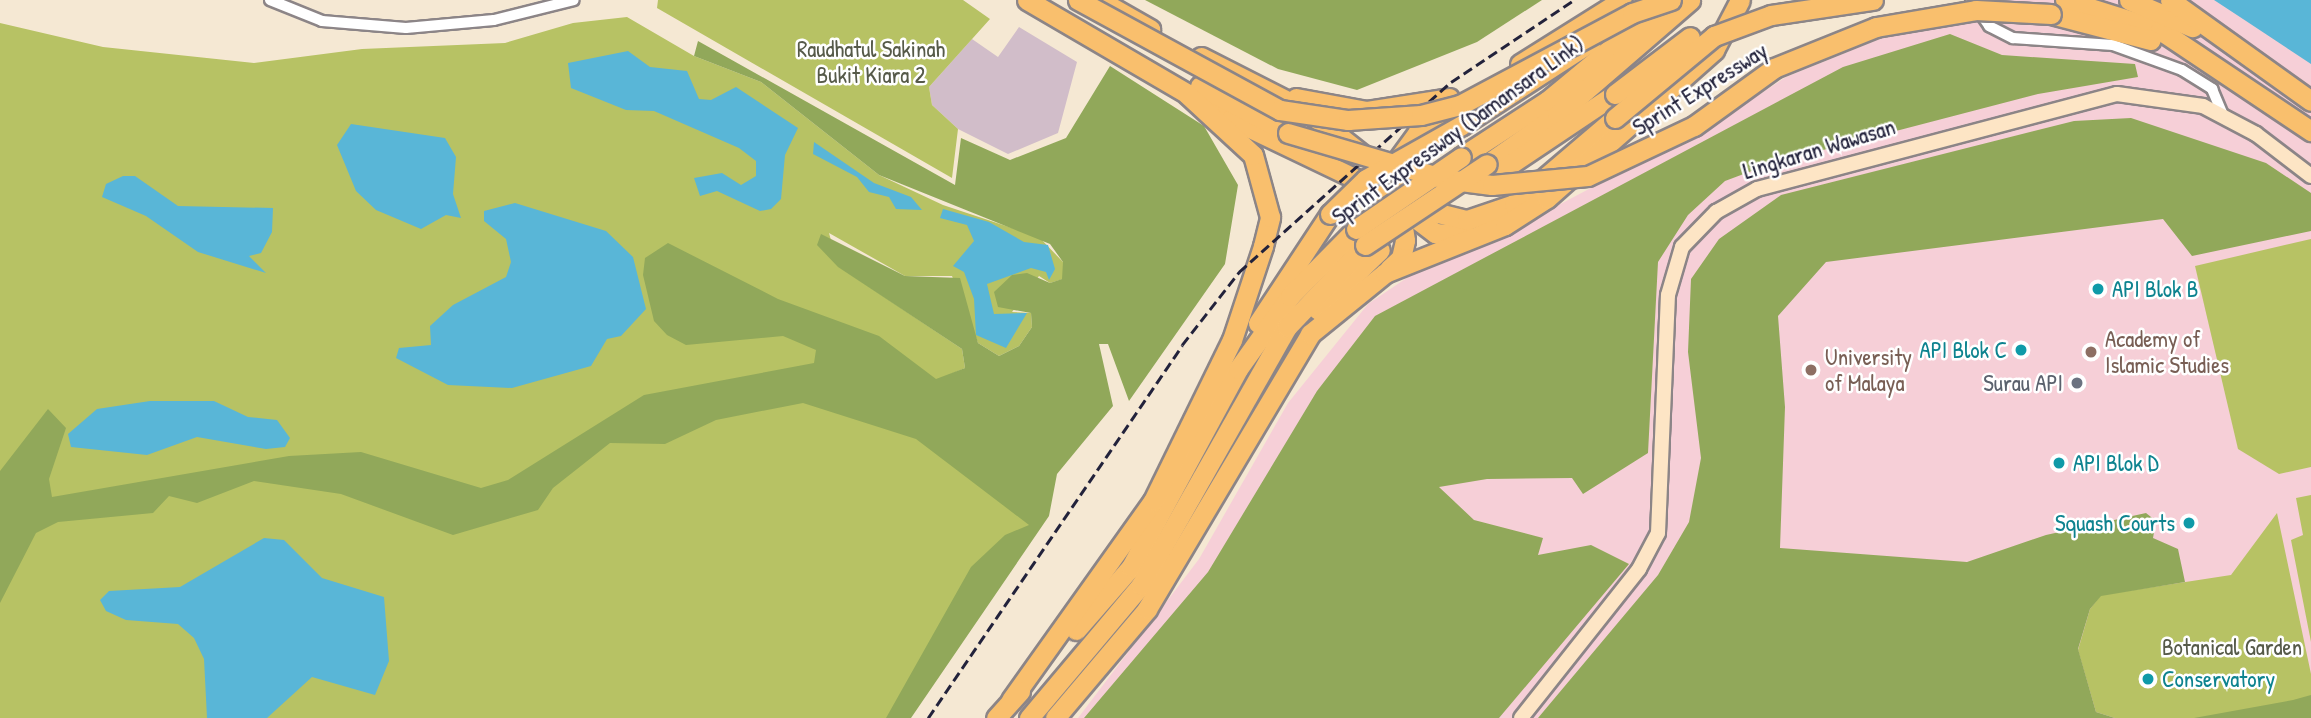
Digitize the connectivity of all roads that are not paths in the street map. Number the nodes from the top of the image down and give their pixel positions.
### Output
1 (270, 0) edge
2 (574, 0) edge
3 (1027, 0) edge
4 (1047, 0) edge
5 (1078, 0) edge
6 (1099, 0) edge
7 (1670, 0) edge
8 (1690, 0) edge
9 (1740, 0) edge
10 (1803, 0) edge
11 (1873, 0) edge
12 (1971, 0) edge
13 (2129, 0) edge
14 (2170, 0) edge
15 (1634, 4) edge
16 (2058, 7) edge
17 (2250, 56) junction
18 (2200, 80) junction
19 (1268, 91) junction
20 (1187, 94) junction
21 (2311, 101) edge
22 (2203, 106) junction
23 (1307, 111) junction
24 (2224, 117) junction
25 (2311, 131) edge
26 (1282, 144) junction
27 (2311, 176) edge
28 (1402, 210) junction
29 (1505, 225) junction
30 (1367, 241) junction
31 (1385, 273) junction
32 (1238, 369) junction
33 (1220, 472) junction
34 (1200, 523) junction
35 (1141, 585) junction
36 (1011, 700) junction
37 (996, 718) edge
38 (1029, 718) edge
39 (1055, 718) edge
40 (1521, 718) edge

1 - 2 street
3 - 20 highway
4 - 16 highway, Sprint Expressway, bridge
5 - 15 highway, bridge
6 - 19 highway
7 - 15 highway, bridge
7 - 30 highway, Sprint Expressway (Damansara Link), bridge
8 - 30 highway, Sprint Expressway (Damansara Link), bridge
9 - 29 highway
10 - 30 highway, bridge
11 - 15 highway, bridge
12 - 18 street
13 - 17 highway
14 - 17 highway
15 - 19 highway
15 - 32 highway, bridge
16 - 25 highway, Sprint Expressway
17 - 21 highway
18 - 22 street
18 - 24 street
19 - 23 highway
20 - 26 highway
20 - 36 highway
22 - 24 street, Lingkaran Wawasan
22 - 40 street, Lingkaran Wawasan
23 - 26 highway
23 - 28 highway
24 - 27 street, Lingkaran Wawasan
26 - 28 highway
28 - 29 highway
28 - 31 highway
29 - 31 highway
30 - 32 highway, Sprint Expressway (Damansara Link)
30 - 33 highway
30 - 35 highway, Sprint Expressway (Damansara Link)
31 - 34 highway
32 - 36 highway, Sprint Expressway (Damansara Link)
33 - 34 highway
33 - 35 highway
34 - 39 highway
35 - 38 highway, Sprint Expressway (Damansara Link)
36 - 37 highway, Sprint Expressway (Damansara Link)

